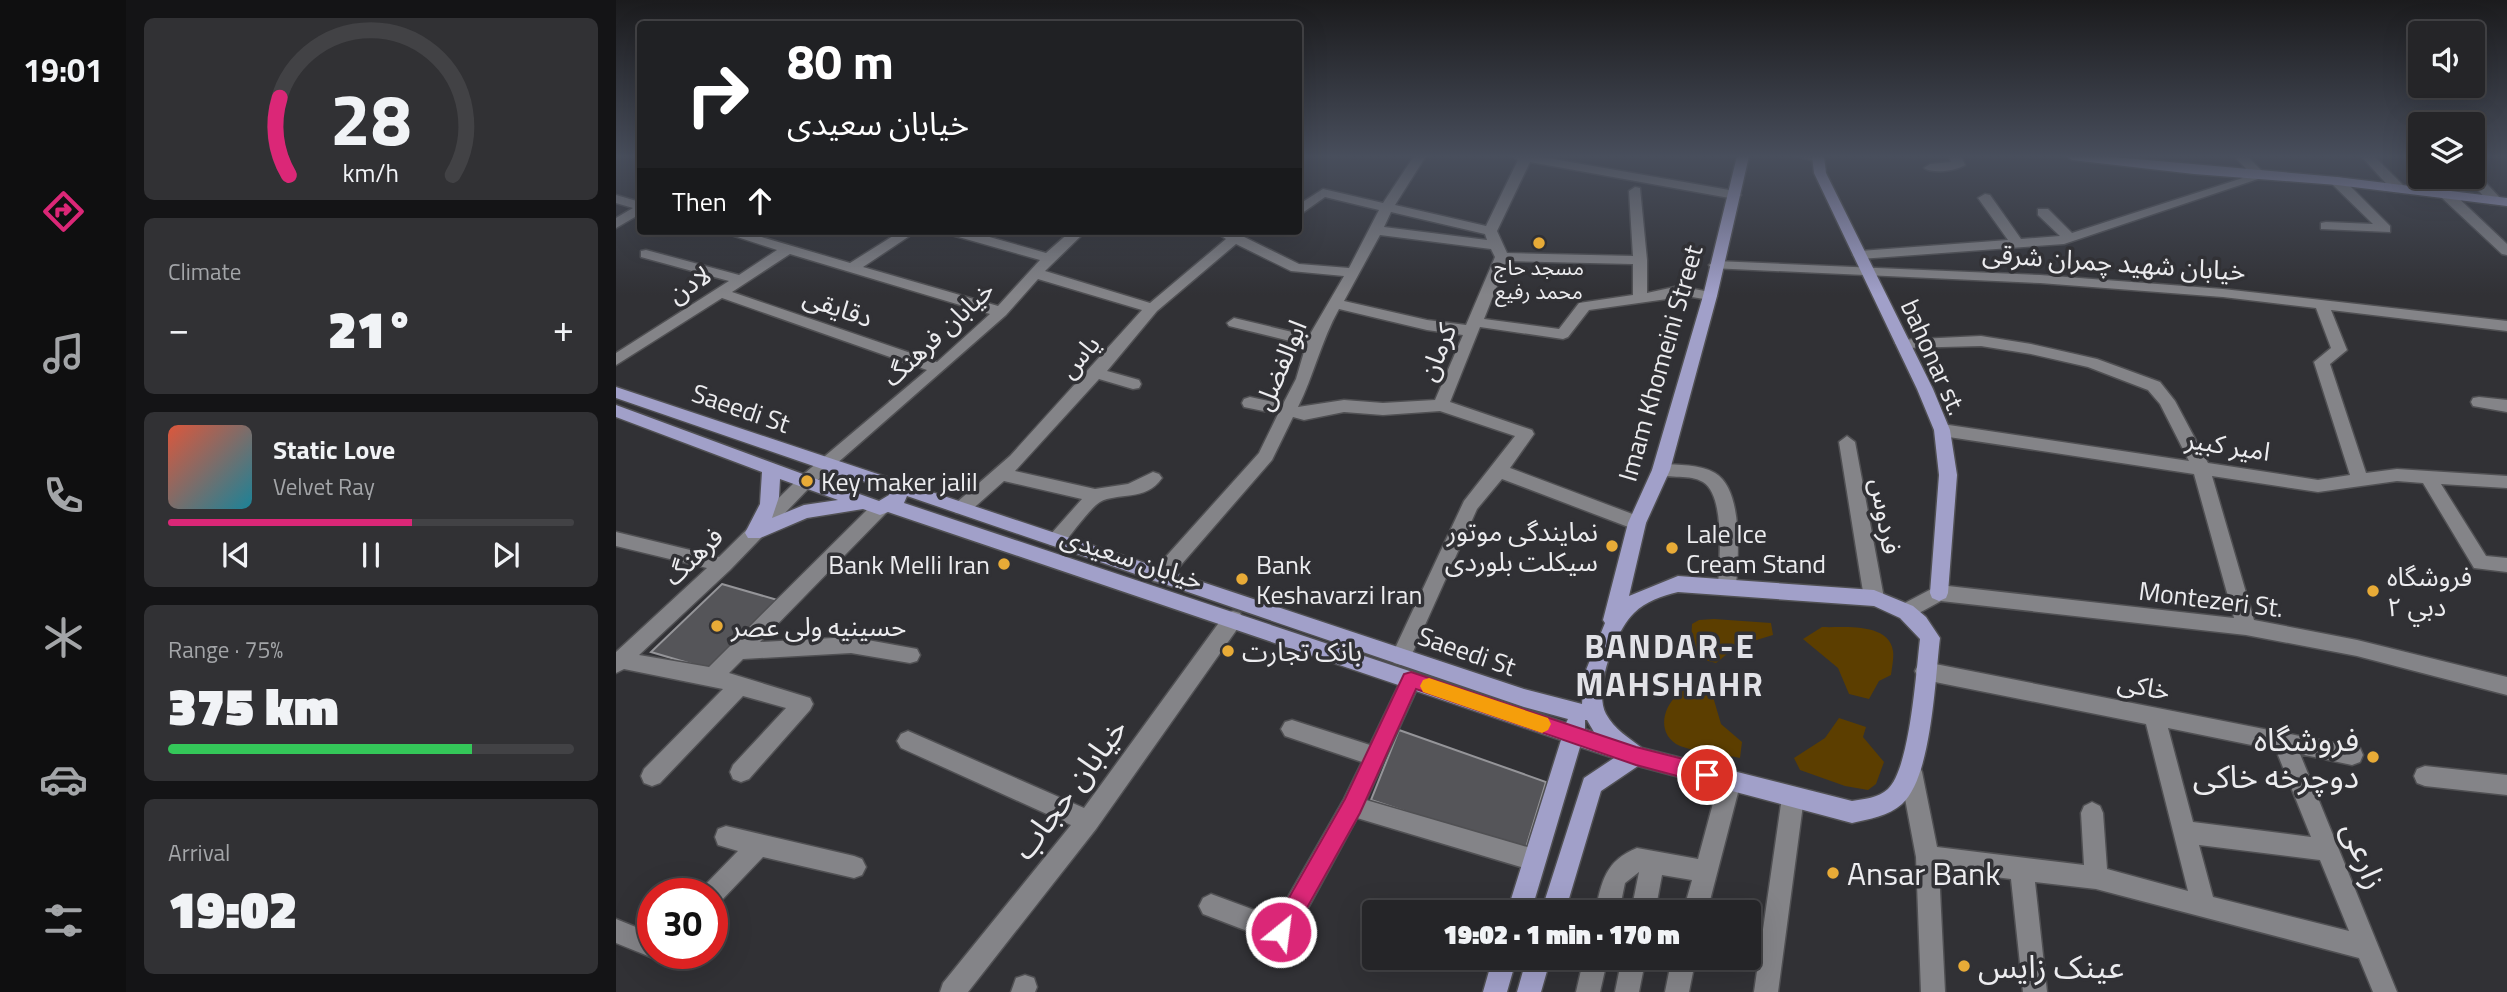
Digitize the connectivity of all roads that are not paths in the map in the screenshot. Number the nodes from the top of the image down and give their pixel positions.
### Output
1 (1369, 202) edge
2 (1390, 202) edge
3 (1508, 202) edge
4 (1636, 202) edge
5 (1733, 202) edge
6 (1834, 202) edge
7 (1988, 202) edge
8 (2179, 202) edge
9 (2358, 202) edge
10 (2454, 202) edge
11 (1388, 206) junction
12 (637, 209) edge
13 (2043, 212) dead end
14 (616, 224) edge
15 (2326, 226) dead end
16 (1375, 230) junction
17 (739, 235) edge
18 (904, 235) edge
19 (967, 235) edge
20 (1075, 235) edge
21 (1228, 235) edge
22 (2070, 237) junction
23 (2017, 243) junction
24 (1496, 244) junction
25 (789, 250) junction
26 (2507, 251) edge
27 (646, 254) dead end
28 (1860, 255) junction
29 (1049, 258) junction
30 (1640, 260) junction
31 (1716, 265) junction
32 (852, 268) junction
33 (1035, 273) junction
34 (1353, 273) junction
35 (1868, 273) junction
36 (741, 280) junction
37 (721, 293) junction
38 (1710, 296) junction
39 (1640, 298) junction
40 (1335, 304) junction
41 (2322, 305) junction
42 (1152, 308) junction
43 (1001, 312) junction
44 (1234, 323) dead end
45 (2507, 326) edge
46 (1474, 327) junction
47 (1315, 342) junction
48 (1903, 343) junction
49 (616, 360) edge
50 (940, 368) junction
51 (1097, 373) junction
52 (1133, 384) dead end
53 (616, 393) edge
54 (2479, 402) dead end
55 (1250, 403) dead end
56 (1441, 405) junction
57 (2507, 406) edge
58 (616, 411) edge
59 (1288, 412) junction
60 (1942, 430) junction
61 (1847, 442) dead end
62 (826, 465) junction
63 (2201, 467) junction
64 (849, 470) junction
65 (1661, 470) junction
66 (770, 471) junction
67 (1499, 471) junction
68 (1001, 474) junction
69 (2428, 477) junction
70 (1153, 478) dead end
71 (2360, 480) junction
72 (805, 482) junction
73 (2507, 482) edge
74 (825, 489) junction
75 (1095, 496) junction
76 (883, 501) junction
77 (962, 508) junction
78 (1636, 526) junction
79 (754, 533) junction
80 (616, 539) edge
81 (1055, 540) junction
82 (723, 565) junction
83 (2507, 565) edge
84 (1160, 576) junction
85 (1727, 587) junction
86 (1939, 593) junction
87 (1874, 598) junction
88 (1908, 611) junction
89 (1233, 619) junction
90 (1612, 623) junction
91 (2246, 627) junction
92 (739, 651) junction
93 (909, 655) dead end
94 (1401, 657) junction
95 (618, 662) edge
96 (1925, 671) junction
97 (713, 676) junction
98 (1411, 680) junction
99 (739, 686) junction
100 (2507, 686) edge
101 (1590, 688) junction
102 (1580, 713) junction
103 (2155, 717) junction
104 (1292, 729) dead end
105 (1572, 734) junction
106 (908, 741) dead end
107 (2284, 742) junction
108 (2352, 755) dead end
109 (1636, 756) junction
110 (1375, 757) junction
111 (741, 772) dead end
112 (1911, 772) junction
113 (652, 776) dead end
114 (2425, 776) dead end
115 (1730, 781) junction
116 (2507, 785) edge
117 (1793, 797) junction
118 (1352, 806) junction
119 (2092, 813) dead end
120 (1088, 821) junction
121 (2185, 832) junction
122 (726, 837) dead end
123 (759, 845) junction
124 (2327, 850) junction
125 (1927, 858) junction
126 (1534, 860) junction
127 (1653, 862) junction
128 (854, 867) dead end
129 (2022, 869) junction
130 (1704, 871) junction
131 (727, 878) edge
132 (2096, 878) junction
133 (1522, 900) edge
134 (1557, 900) edge
135 (1609, 900) edge
136 (1645, 900) edge
137 (1698, 900) edge
138 (1211, 906) dead end
139 (2204, 907) junction
140 (616, 931) edge
141 (637, 940) edge
142 (2366, 948) junction
143 (1502, 970) edge
144 (1535, 970) edge
145 (1593, 970) edge
146 (1631, 970) edge
147 (1682, 970) edge
148 (953, 992) edge
149 (1495, 992) edge
150 (1528, 992) edge
151 (1588, 992) edge
152 (1627, 992) edge
153 (1677, 992) edge
154 (1766, 992) edge
155 (1933, 992) edge
156 (2035, 992) edge
157 (2385, 992) edge

1 - 11 street
2 - 11 street, ابوالفضل
3 - 24 street, کرمان
4 - 30 street
5 - 31 main road, Imam Khomeini Street
6 - 28 main road, bahonar st.
7 - 23 street
8 - 22 street
9 - 15 street
10 - 26 street
11 - 16 street, ابوالفضل
11 - 24 street
12 - 14 street
13 - 22 street
16 - 24 street
16 - 34 street, ابوالفضل
17 - 25 street
18 - 32 street
19 - 29 street
20 - 29 street, خیابان فرهنگ
21 - 34 street
21 - 42 street, یاس
22 - 23 street
23 - 28 street
24 - 30 street
24 - 46 street, کرمان
25 - 32 street
25 - 36 street, لادن
27 - 36 street
28 - 35 main road, bahonar st.
29 - 33 street, خیابان فرهنگ
30 - 39 street
31 - 35 street, خیابان شهید چمران شرقی
31 - 38 main road, Imam Khomeini Street
32 - 43 street
33 - 42 street
33 - 43 street, خیابان فرهنگ
34 - 40 street, ابوالفضل
35 - 41 street, خیابان شهید چمران شرقی
35 - 48 main road, bahonar st.
36 - 37 street, لادن
37 - 49 street, لادن
37 - 50 street, دقایقی
38 - 39 street
38 - 65 main road, Imam Khomeini Street
39 - 46 street
40 - 46 street
40 - 47 street, ابوالفضل
41 - 45 street, خیابان شهید چمران شرقی
41 - 71 street
42 - 51 street, یاس
43 - 50 street, خیابان فرهنگ
44 - 47 street
46 - 56 street, کرمان
47 - 59 street, ابوالفضل
48 - 60 main road, bahonar st.
48 - 63 street
50 - 62 street, خیابان فرهنگ
51 - 52 street
51 - 68 street, یاس
53 - 62 main road, Saeedi St
54 - 57 street
55 - 59 street
56 - 59 street
56 - 67 street, کرمان
58 - 66 main road
59 - 84 street, ابوالفضل
60 - 63 street, امیر کبیر
60 - 86 main road, bahonar st.
61 - 87 street, فردوس
62 - 64 main road, Saeedi St
62 - 72 street, خیابان فرهنگ
63 - 71 street, امیر کبیر
63 - 91 street
64 - 74 main road
64 - 76 main road, Saeedi St
65 - 78 main road, Imam Khomeini Street
65 - 85 street
66 - 72 main road
66 - 79 main road
67 - 78 street
67 - 94 street
68 - 75 street
68 - 77 street, یاس
69 - 71 street, امیر کبیر
69 - 73 street, امیر کبیر
69 - 83 street
70 - 75 street
72 - 74 main road
72 - 79 street, فرهنگ
74 - 76 main road, Saeedi St
75 - 81 street
76 - 77 main road, Saeedi St
76 - 79 main road
76 - 89 main road, خیابان سعیدی
76 - 92 street
77 - 81 main road, Saeedi St
78 - 90 main road, Imam Khomeini Street
79 - 82 street, فرهنگ
80 - 82 street
81 - 84 main road, Saeedi St
82 - 95 street, فرهنگ
84 - 94 main road, Saeedi St
85 - 87 main road
85 - 90 main road
86 - 88 street
86 - 91 street, Montezeri St.
87 - 88 main road
88 - 96 main road
89 - 98 main road, خیابان سعیدی
89 - 120 street, خیابان حجاب
90 - 101 main road, Imam Khomeini Street
91 - 100 street, Montezeri St.
92 - 93 street
92 - 97 street
94 - 102 main road, Saeedi St
95 - 97 street
96 - 103 street, خاکی
96 - 112 main road
97 - 99 street
98 - 105 main road, خیابان سعیدی
98 - 110 street
99 - 111 street
99 - 113 street
101 - 102 main road, Imam Khomeini Street
101 - 109 main road
102 - 105 main road, Imam Khomeini Street
103 - 107 street, خاکی
103 - 121 street
104 - 110 street
105 - 109 main road, خیابان سعیدی
105 - 126 main road, Imam Khomeini Street
106 - 120 street
107 - 108 street, خاکی
107 - 124 street, زارعی
109 - 115 main road, خیابان سعیدی
109 - 134 main road
110 - 118 street
112 - 117 main road, خیابان سعیدی
112 - 125 street
114 - 116 street
115 - 117 main road, خیابان سعیدی
115 - 130 street
117 - 154 street
118 - 126 street
118 - 138 street
119 - 132 street
120 - 148 street, خیابان حجاب
121 - 124 street
121 - 139 street
122 - 123 street
123 - 128 street
123 - 131 street
124 - 142 street, زارعی
125 - 129 street
125 - 155 street
126 - 133 main road, Imam Khomeini Street
127 - 130 street
127 - 135 street
127 - 136 street
129 - 132 street
129 - 156 street
130 - 137 street
132 - 139 street
139 - 142 street
140 - 141 street
142 - 157 street, زارعی
143 - 149 main road
144 - 150 main road
145 - 151 street
146 - 152 street
147 - 153 street

